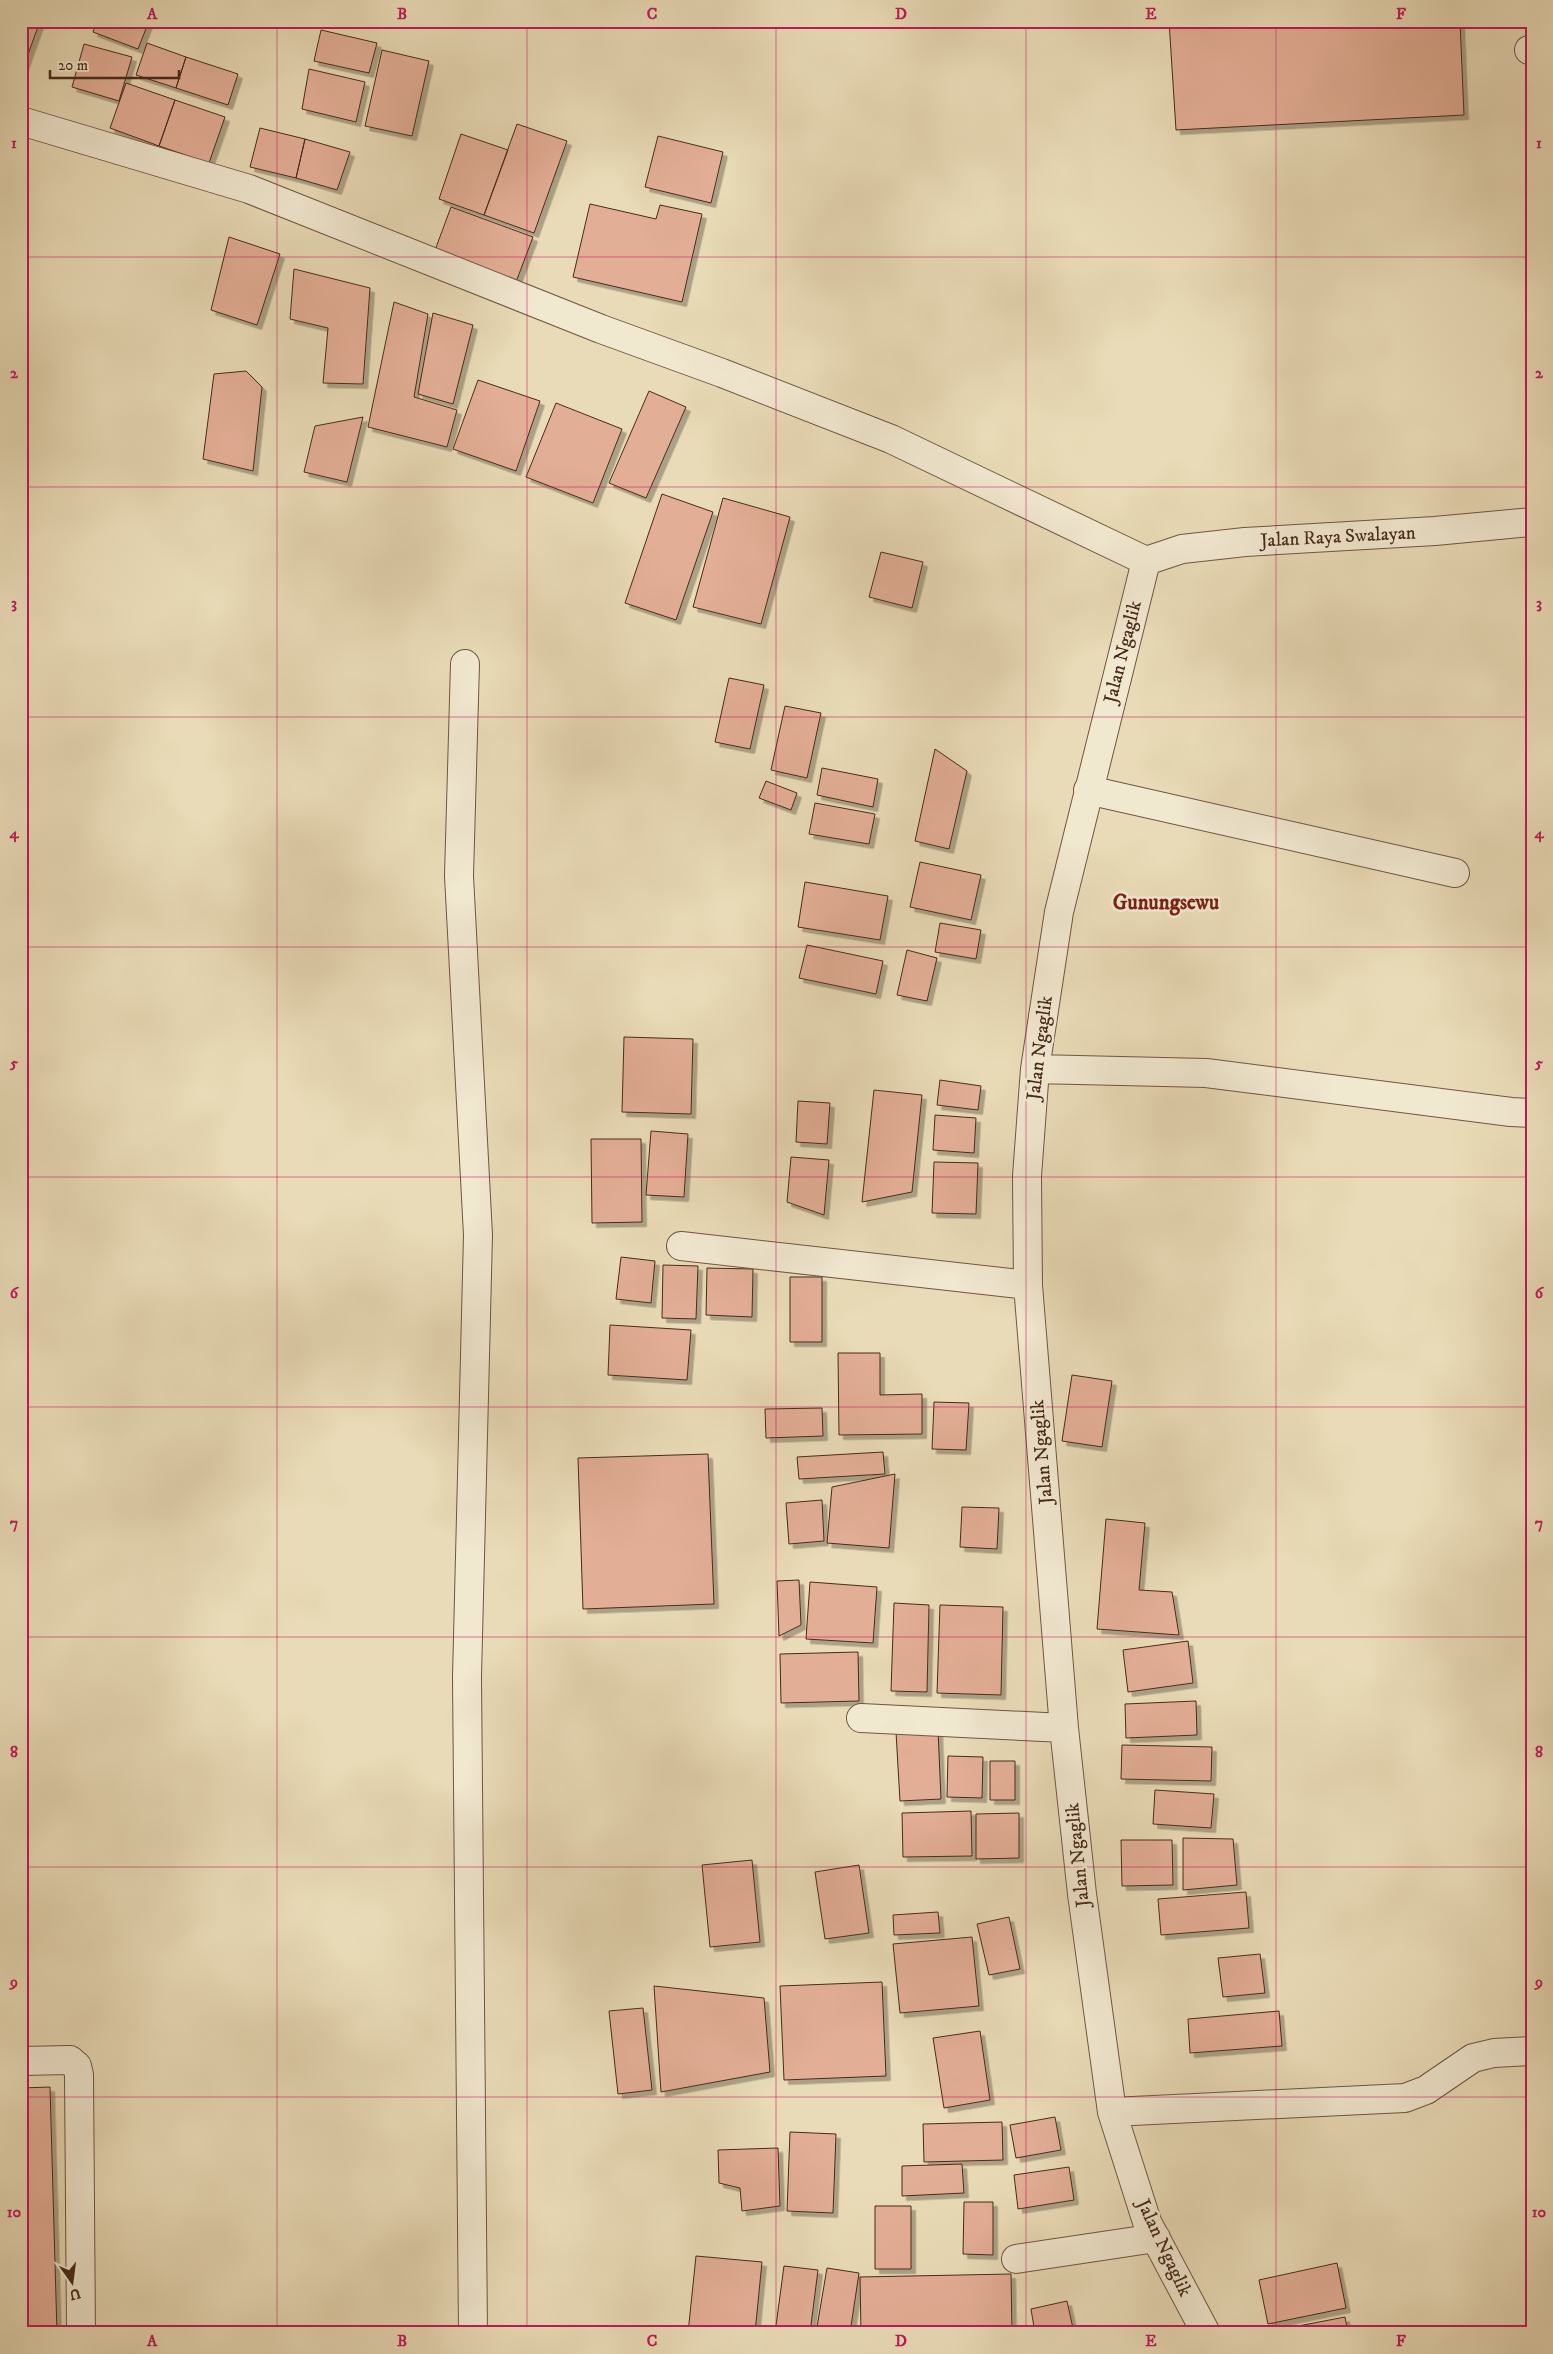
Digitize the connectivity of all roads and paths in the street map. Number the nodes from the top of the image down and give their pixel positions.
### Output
1 (21, 121) edge
2 (1532, 522) edge
3 (1146, 561) junction
4 (465, 664) dead end
5 (1088, 790) junction
6 (1454, 873) dead end
7 (1035, 1069) junction
8 (1532, 1113) edge
9 (680, 1246) dead end
10 (1028, 1285) junction
11 (860, 1718) dead end
12 (1064, 1728) junction
13 (1532, 2051) edge
14 (21, 2061) edge
15 (1112, 2112) junction
16 (1156, 2238) junction
17 (1016, 2259) dead end
18 (81, 2333) edge
19 (474, 2333) edge
20 (1206, 2333) edge

1 - 3 street
2 - 3 street, Jalan Raya Swalayan
3 - 5 street, Jalan Ngaglik
4 - 19 street
5 - 6 street
5 - 7 street, Jalan Ngaglik
7 - 8 street
7 - 10 street, Jalan Ngaglik
9 - 10 street
10 - 12 street, Jalan Ngaglik
11 - 12 street
12 - 15 street, Jalan Ngaglik
13 - 15 street
14 - 18 street
15 - 16 street, Jalan Ngaglik
16 - 17 street
16 - 20 street, Jalan Ngaglik

